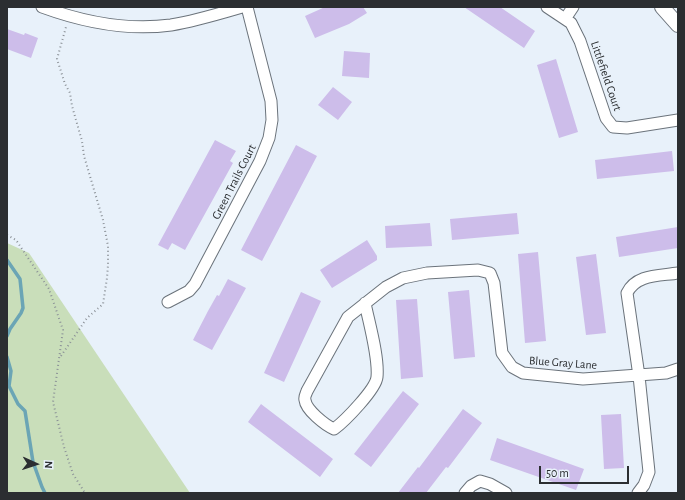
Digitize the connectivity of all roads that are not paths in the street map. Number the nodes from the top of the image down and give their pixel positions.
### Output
1 (42, 7) edge
2 (242, 7) edge
3 (247, 7) edge
4 (547, 7) edge
5 (573, 7) edge
6 (662, 7) edge
7 (565, 19) junction
8 (678, 25) edge
9 (678, 120) edge
10 (678, 273) edge
11 (168, 302) dead end
12 (365, 303) junction
13 (678, 368) edge
14 (639, 376) junction
15 (465, 493) edge
16 (506, 493) edge
17 (638, 493) edge

1 - 2 street
3 - 11 street, Green Trails Court
4 - 7 street, Littlefield Court
5 - 7 street
6 - 8 street
7 - 9 street, Littlefield Court
10 - 14 street
12 - 12 street
12 - 14 street, Blue Gray Lane
13 - 14 street, Blue Gray Lane
14 - 17 street
15 - 16 street

